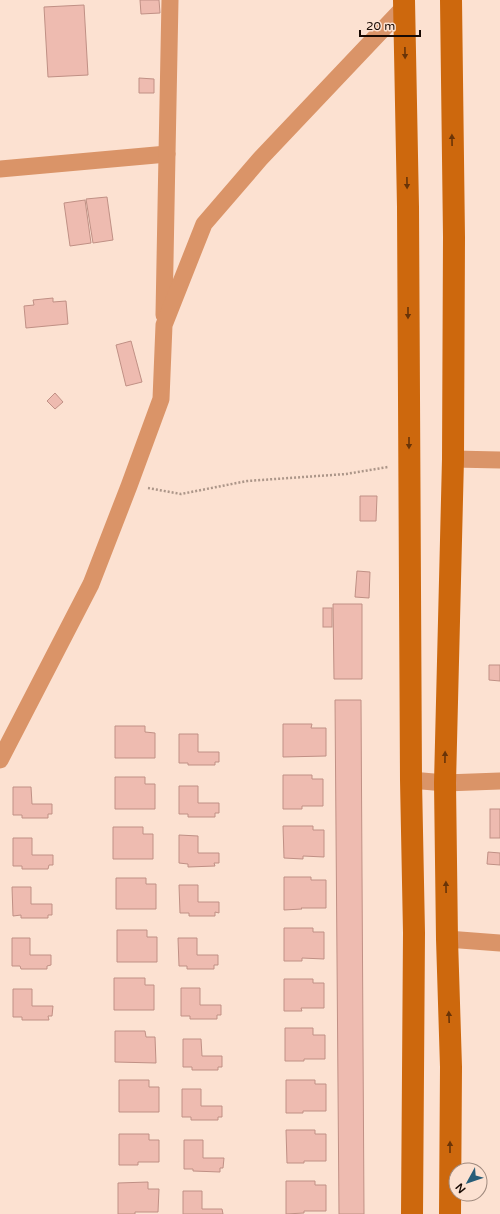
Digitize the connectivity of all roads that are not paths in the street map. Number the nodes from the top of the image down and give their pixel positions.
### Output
1 (170, 0) edge
2 (451, 0) edge
3 (404, 3) edge
4 (167, 154) junction
5 (0, 169) edge
6 (164, 325) junction
7 (453, 459) junction
8 (500, 460) edge
9 (1, 756) edge
10 (412, 780) junction
11 (500, 781) edge
12 (445, 783) junction
13 (447, 939) junction
14 (500, 943) edge
15 (412, 1214) edge
16 (450, 1214) edge

1 - 4 street
7 -> 2 main road
3 - 6 street
3 -> 10 main road
4 - 5 street
4 - 6 street
6 - 9 street
7 - 8 street
12 -> 7 main road
10 - 12 street
10 - 15 main road
11 - 12 street
13 -> 12 main road
13 - 14 street
16 -> 13 main road

